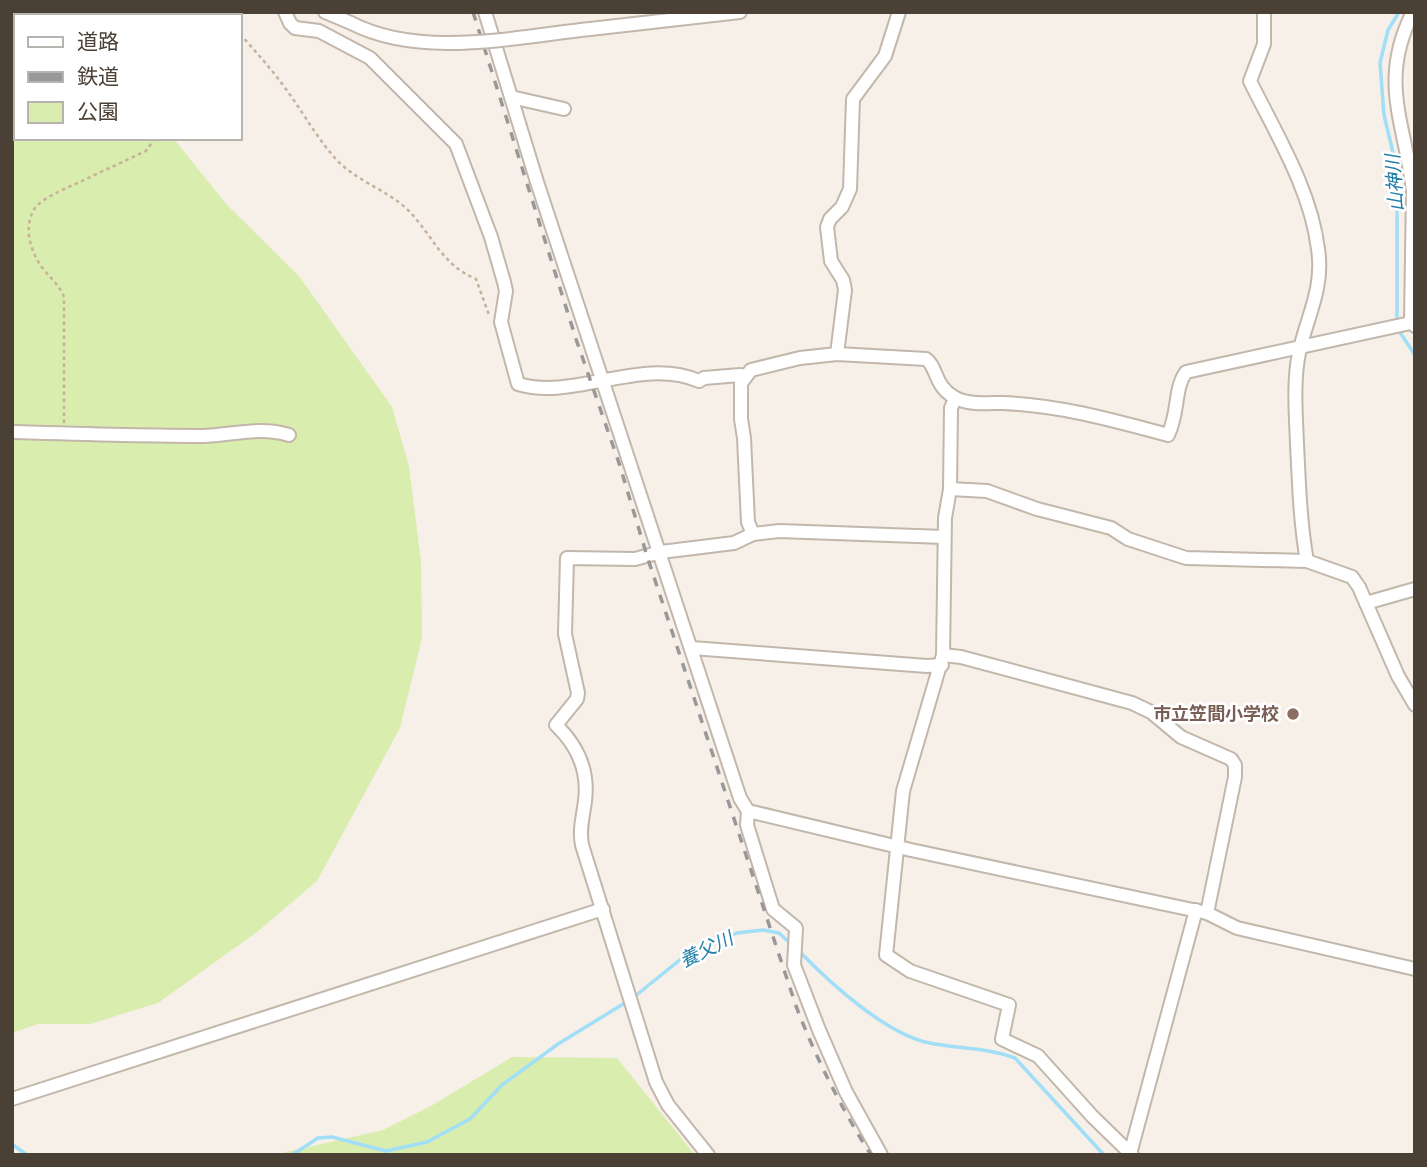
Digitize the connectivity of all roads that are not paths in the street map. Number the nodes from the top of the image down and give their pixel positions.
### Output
1 (285, 12) edge
2 (325, 12) edge
3 (485, 12) edge
4 (740, 12) edge
5 (899, 12) edge
6 (1264, 12) edge
7 (1413, 12) edge
8 (691, 15) edge
9 (511, 97) junction
10 (564, 109) dead end
11 (1414, 323) edge
12 (1301, 346) junction
13 (838, 354) junction
14 (744, 376) junction
15 (603, 380) junction
16 (955, 399) junction
17 (12, 432) edge
18 (289, 435) dead end
19 (950, 489) junction
20 (753, 534) junction
21 (944, 537) junction
22 (661, 552) junction
23 (1307, 561) junction
24 (1415, 589) edge
25 (1366, 603) junction
26 (692, 648) junction
27 (942, 660) junction
28 (1415, 705) edge
29 (748, 811) junction
30 (896, 846) junction
31 (603, 909) junction
32 (1201, 912) junction
33 (1415, 970) edge
34 (12, 1099) edge
35 (1131, 1154) edge
36 (708, 1155) edge
37 (881, 1155) edge

1 - 15 street
2 - 8 street, bridge
3 - 9 street
4 - 8 street
5 - 13 street
6 - 12 street
7 - 11 street
9 - 10 street
9 - 15 street
11 - 12 street
12 - 16 street
12 - 23 street
13 - 14 street
13 - 16 street
14 - 15 street
14 - 20 street
15 - 22 street
16 - 19 street
17 - 18 street
19 - 21 street
19 - 23 street
20 - 21 street
20 - 22 street
21 - 27 street
22 - 26 street
22 - 31 street
23 - 25 street
24 - 25 street
25 - 28 street
26 - 27 street
26 - 29 street
27 - 30 street
27 - 32 street
29 - 30 street
29 - 37 street
30 - 32 street
30 - 35 street
31 - 34 street
31 - 36 street
32 - 33 street
32 - 35 street

